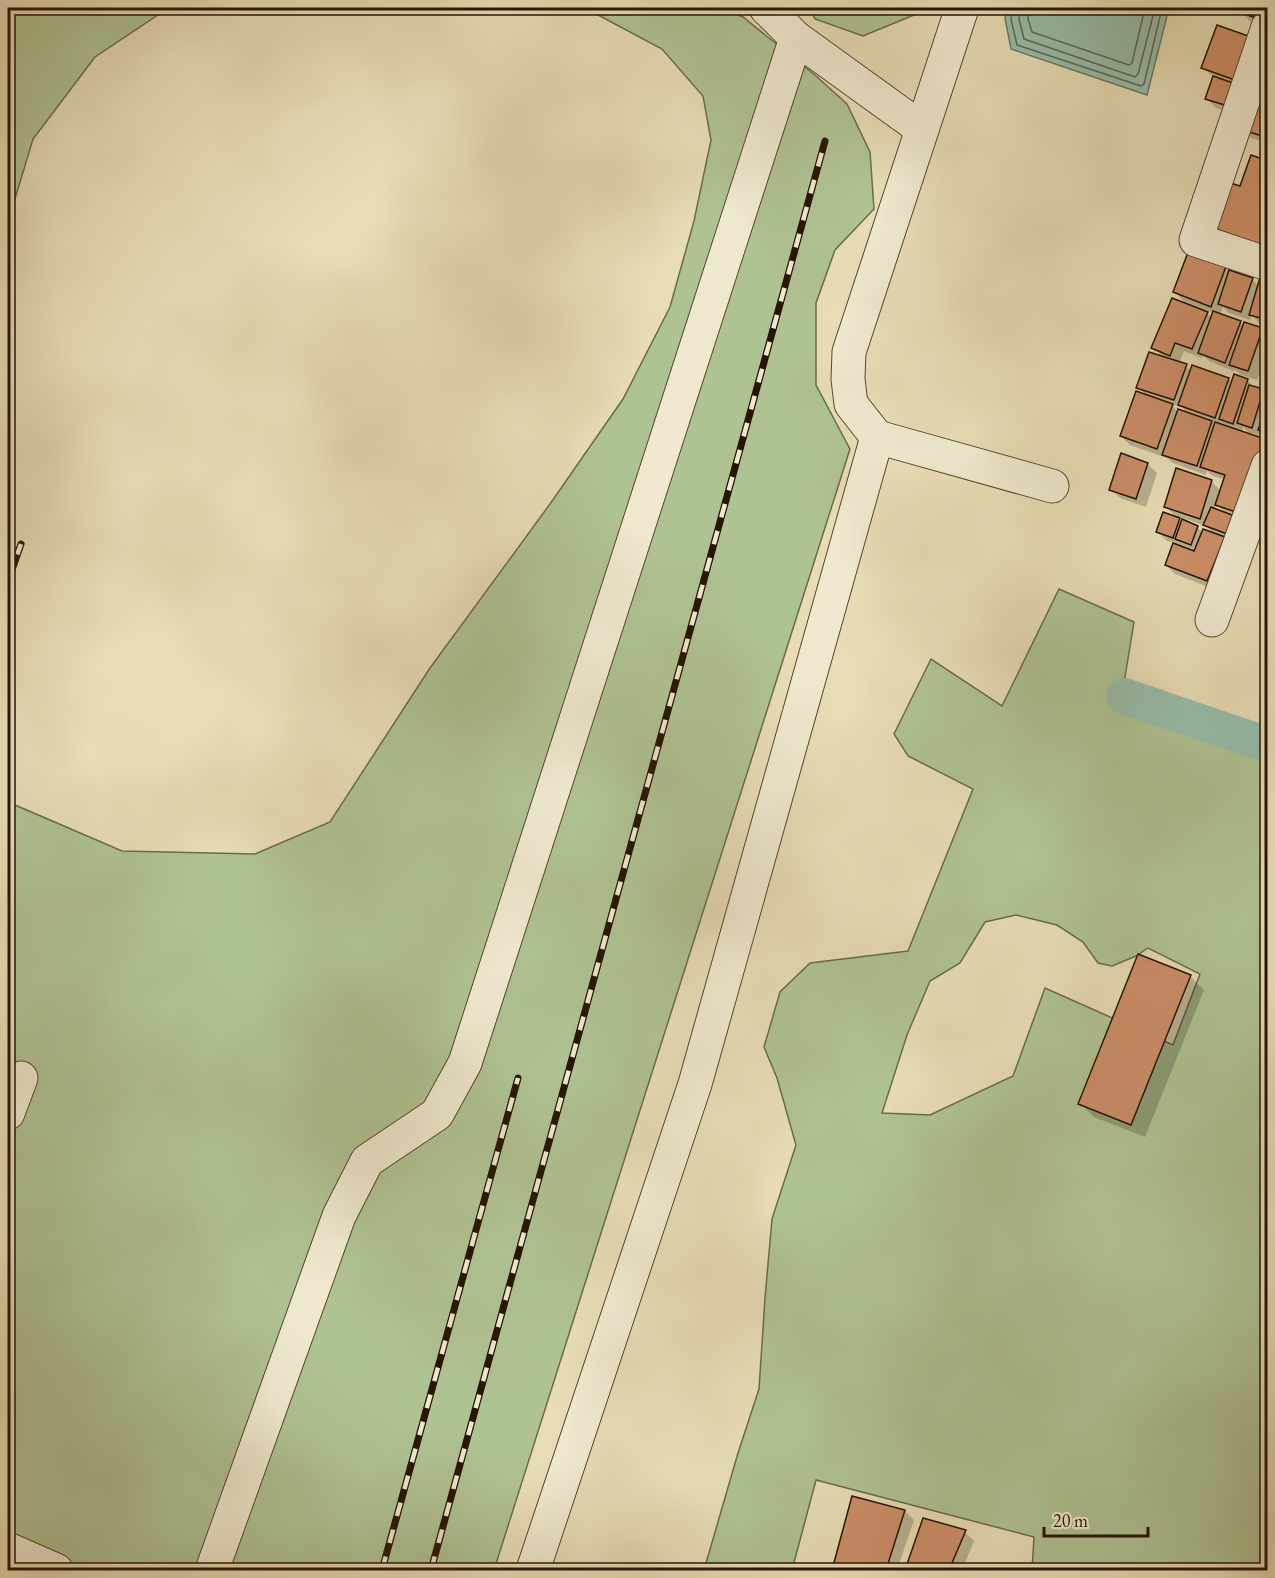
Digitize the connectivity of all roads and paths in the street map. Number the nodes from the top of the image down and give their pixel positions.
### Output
1 (766, 8) edge
2 (962, 8) edge
3 (1268, 27) edge
4 (796, 38) junction
5 (922, 129) junction
6 (1268, 264) edge
7 (877, 437) junction
8 (1268, 466) edge
9 (1052, 486) dead end
10 (1212, 620) dead end
11 (21, 1078) dead end
12 (8, 1113) edge
13 (8, 1524) edge
14 (13, 1552) edge
15 (57, 1570) edge
16 (212, 1570) edge
17 (533, 1570) edge

1 - 4 street
2 - 5 street
3 - 6 street
4 - 5 street
4 - 16 street
5 - 7 street
7 - 9 street
7 - 17 street
8 - 10 street
11 - 12 street
13 - 14 street
14 - 15 street

